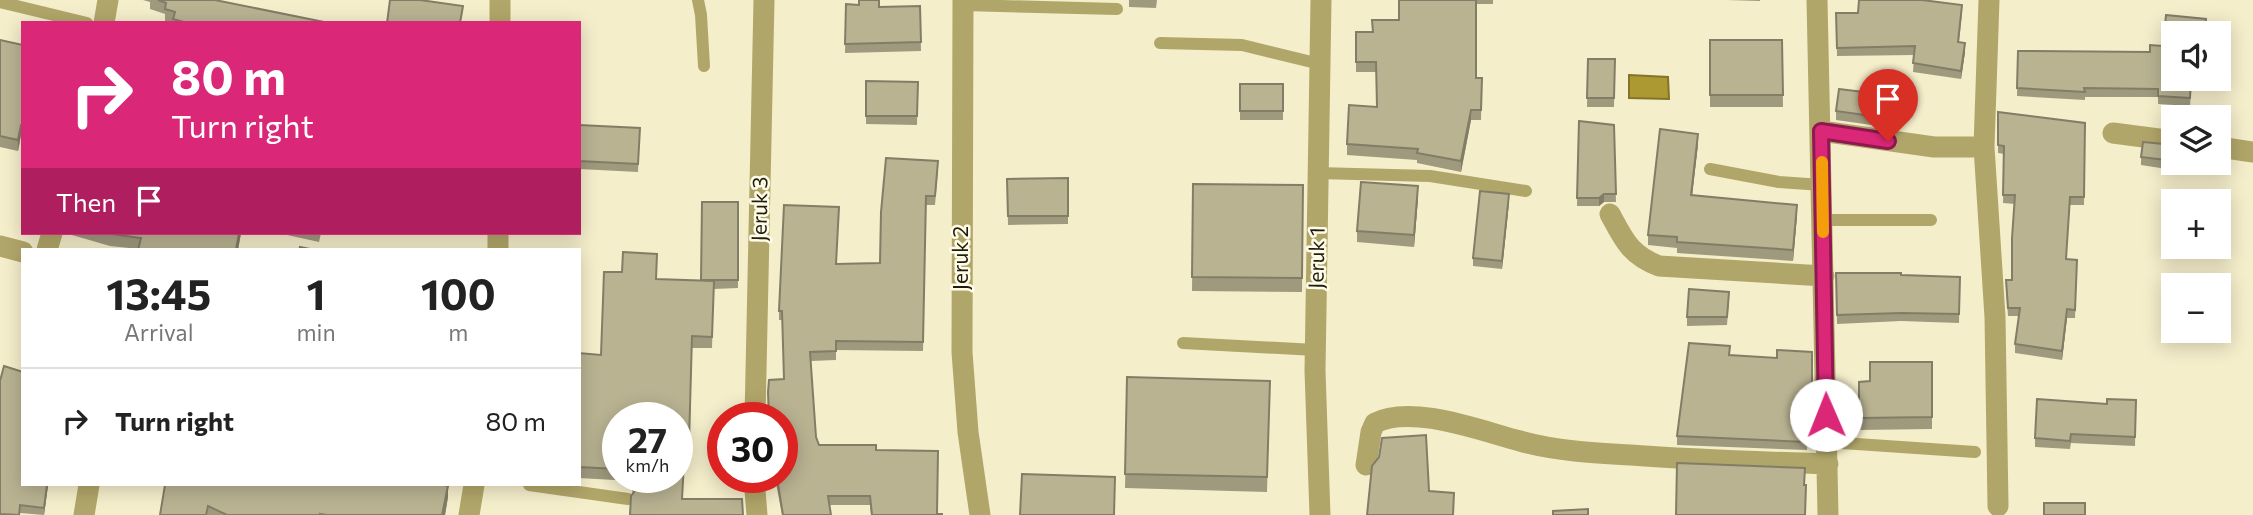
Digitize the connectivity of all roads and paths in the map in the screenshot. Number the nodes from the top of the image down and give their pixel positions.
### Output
1 (108, 0) edge
2 (500, 0) edge
3 (698, 0) edge
4 (764, 0) edge
5 (1321, 0) edge
6 (1817, 0) edge
7 (1989, 0) edge
8 (0, 2) edge
9 (963, 2) edge
10 (1117, 9) dead end
11 (78, 21) edge
12 (104, 21) edge
13 (500, 21) edge
14 (1160, 44) dead end
15 (1320, 64) junction
16 (704, 66) dead end
17 (1821, 131) junction
18 (2113, 133) dead end
19 (2161, 139) edge
20 (1984, 148) junction
21 (2231, 149) edge
22 (2253, 152) edge
23 (1710, 169) dead end
24 (1318, 173) junction
25 (1822, 185) junction
26 (1526, 191) dead end
27 (1610, 214) dead end
28 (1823, 220) junction
29 (1931, 220) dead end
30 (0, 246) edge
31 (21, 252) edge
32 (1824, 276) junction
33 (1183, 343) dead end
34 (1315, 350) junction
35 (755, 402) edge
36 (1827, 442) junction
37 (1975, 452) dead end
38 (1828, 464) junction
39 (1367, 465) dead end
40 (89, 486) edge
41 (474, 486) edge
42 (536, 486) edge
43 (755, 493) edge
44 (628, 499) edge
45 (1998, 506) dead end
46 (84, 515) edge
47 (469, 515) edge
48 (757, 515) edge
49 (980, 515) edge
50 (1320, 515) edge
51 (1828, 515) edge

1 - 12 street
2 - 13 street
3 - 16 lane
4 - 35 street, Jeruk 3
5 - 15 street, Jeruk 1
6 - 17 street
7 - 20 street
8 - 11 lane
9 - 10 lane
9 - 49 street, Jeruk 2
14 - 15 lane
15 - 24 street, Jeruk 1
17 - 20 street
17 - 25 street
18 - 19 street
20 - 45 street
21 - 22 street
23 - 25 lane
24 - 26 lane
24 - 34 street, Jeruk 1
25 - 28 street
27 - 32 street
28 - 29 lane
28 - 32 street
30 - 31 street
32 - 36 street
33 - 34 lane
34 - 50 street, Jeruk 1
36 - 37 lane
36 - 38 street
38 - 39 street
38 - 51 street
40 - 46 street
41 - 47 street
42 - 44 lane
43 - 48 street

